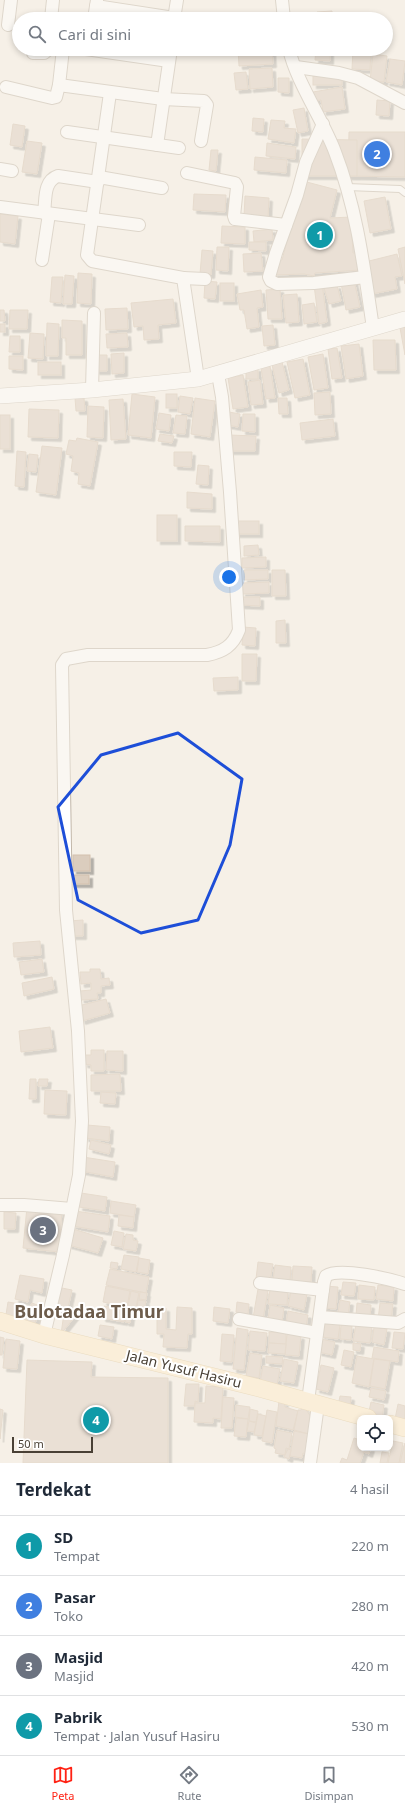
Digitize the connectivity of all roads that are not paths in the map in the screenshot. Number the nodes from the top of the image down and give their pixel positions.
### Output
1 (11, 0) edge
2 (53, 0) edge
3 (177, 0) edge
4 (282, 0) edge
5 (97, 3) edge
6 (136, 6) edge
7 (52, 12) edge
8 (155, 12) edge
9 (175, 12) edge
10 (283, 12) edge
11 (8, 25) dead end
12 (61, 56) edge
13 (170, 56) edge
14 (292, 56) edge
15 (296, 67) junction
16 (59, 85) junction
17 (6, 87) dead end
18 (110, 93) junction
19 (163, 99) junction
20 (405, 103) edge
21 (323, 124) junction
22 (67, 132) dead end
23 (104, 138) junction
24 (201, 141) dead end
25 (157, 145) junction
26 (179, 148) dead end
27 (0, 169) edge
28 (12, 171) dead end
29 (187, 174) dead end
30 (98, 180) junction
31 (162, 188) dead end
32 (347, 188) junction
33 (405, 193) edge
34 (0, 207) edge
35 (46, 213) junction
36 (92, 220) junction
37 (139, 225) dead end
38 (286, 225) junction
39 (42, 260) dead end
40 (366, 277) junction
41 (182, 278) junction
42 (205, 279) dead end
43 (94, 313) dead end
44 (405, 319) edge
45 (373, 328) junction
46 (218, 374) junction
47 (198, 379) junction
48 (92, 390) junction
49 (0, 396) edge
50 (0, 1205) edge
51 (72, 1209) junction
52 (260, 1283) dead end
53 (405, 1284) edge
54 (323, 1290) junction
55 (320, 1316) junction
56 (239, 1319) dead end
57 (405, 1320) edge
58 (0, 1321) edge
59 (317, 1333) junction
60 (44, 1335) junction
61 (313, 1403) junction
62 (357, 1415) edge
63 (393, 1425) edge
64 (405, 1428) edge
65 (310, 1463) edge

1 - 11 street
2 - 7 street
3 - 9 street
4 - 10 street
5 - 6 street
6 - 8 street
12 - 16 street
13 - 19 street
14 - 15 street
15 - 20 street
15 - 21 street
16 - 17 street
16 - 18 street
18 - 19 street
18 - 23 street
19 - 24 street
19 - 25 street
21 - 32 street
21 - 38 street
22 - 23 street
23 - 25 street
23 - 30 street
25 - 26 street
27 - 28 street
29 - 38 street
30 - 31 street
30 - 35 street
30 - 36 street
32 - 33 lane
32 - 40 street
34 - 35 street
35 - 36 street
35 - 39 street
36 - 37 street
36 - 41 street
38 - 40 street
40 - 45 street
41 - 42 street
41 - 47 street
43 - 48 street
44 - 45 street
45 - 46 street
46 - 47 street
46 - 51 street
47 - 48 street
48 - 49 street
50 - 51 street
51 - 60 street
52 - 54 street
53 - 54 street
54 - 55 street
55 - 57 street
55 - 59 street
56 - 59 street
58 - 60 main road, Jalan Yusuf Hasiru
59 - 61 street
60 - 61 main road, Jalan Yusuf Hasiru
61 - 62 main road, Jalan Yusuf Hasiru
61 - 65 street
63 - 64 main road

